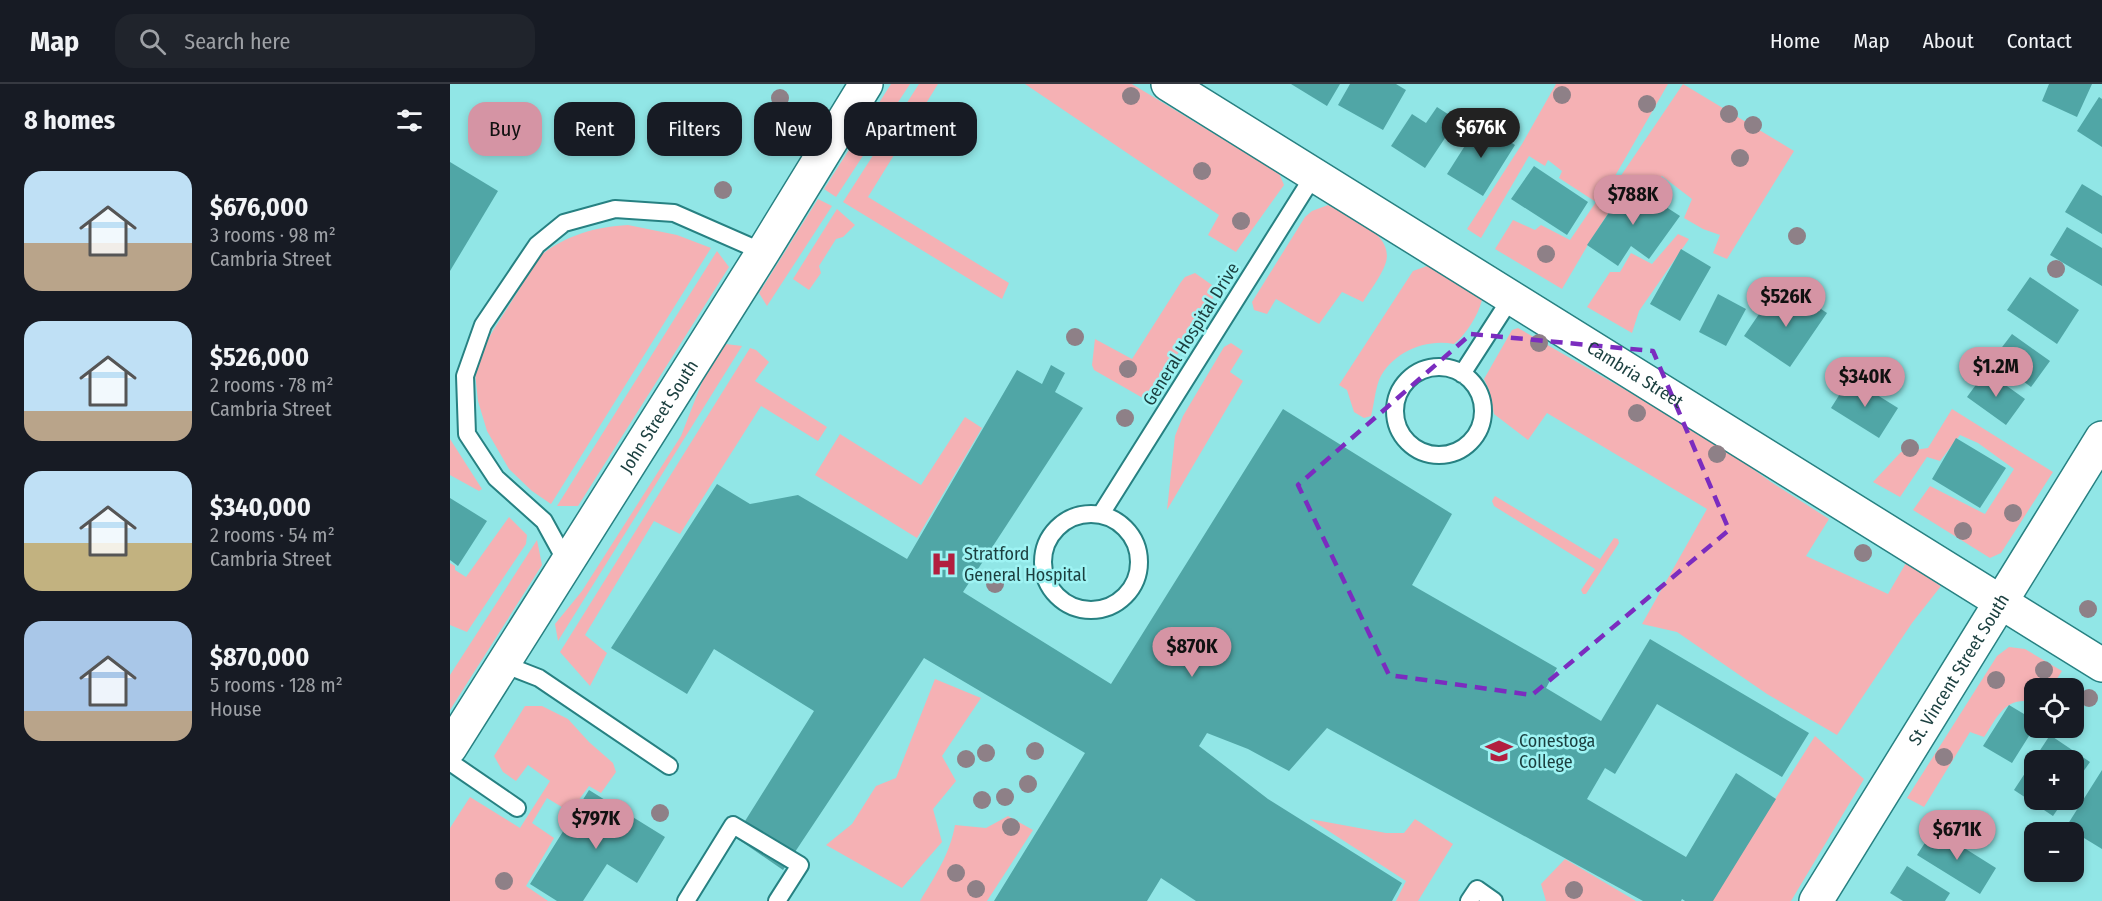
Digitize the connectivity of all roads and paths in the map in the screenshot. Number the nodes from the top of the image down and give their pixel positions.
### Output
1 (866, 84) edge
2 (1168, 84) edge
3 (1314, 175) junction
4 (763, 252) junction
5 (1511, 297) junction
6 (1462, 374) junction
7 (2102, 438) edge
8 (1101, 514) junction
9 (567, 563) junction
10 (2000, 601) junction
11 (503, 664) junction
12 (2102, 665) edge
13 (450, 748) edge
14 (450, 762) edge
15 (669, 766) dead end
16 (517, 808) dead end
17 (686, 901) edge
18 (777, 901) edge
19 (1470, 901) edge
20 (1494, 901) edge
21 (1816, 901) edge

1 - 4 street, John Street South
2 - 3 street, Cambria Street
3 - 5 street, Cambria Street
3 - 8 lane, General Hospital Drive
4 - 9 street, John Street South
4 - 9 lane
5 - 6 lane
5 - 10 street, Cambria Street
6 - 6 lane
7 - 10 street, St. Vincent Street South
8 - 8 lane
9 - 11 street, John Street South
10 - 12 street, Cambria Street
10 - 21 street, St. Vincent Street South
11 - 13 street, John Street South
11 - 15 lane
14 - 16 lane
17 - 18 lane
19 - 20 lane

